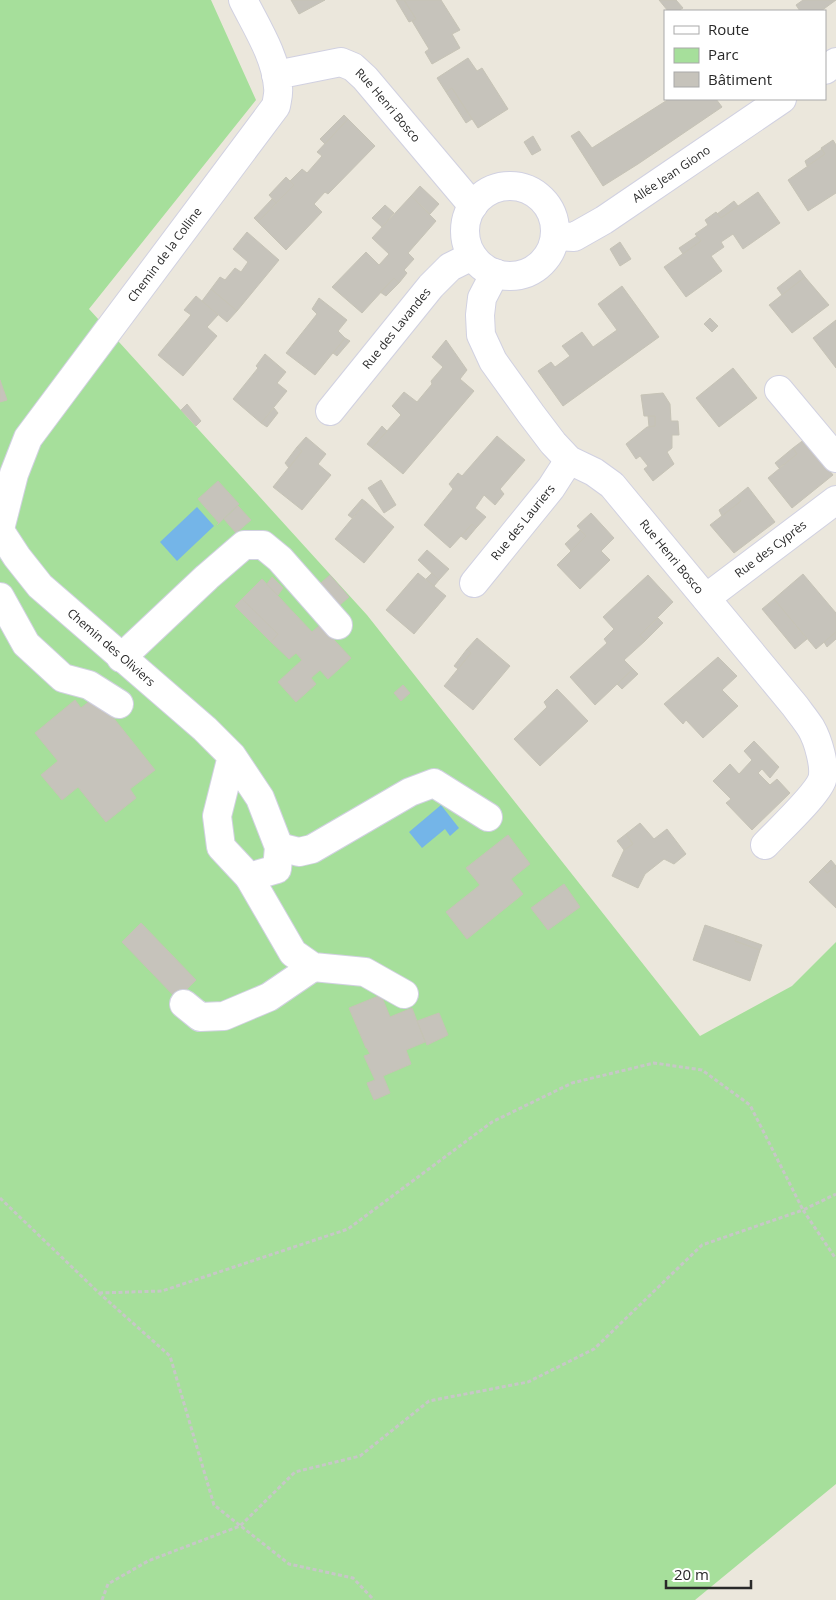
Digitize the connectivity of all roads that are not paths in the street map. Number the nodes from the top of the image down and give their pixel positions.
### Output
1 (244, 0) edge
2 (276, 75) junction
3 (781, 100) edge
4 (473, 206) junction
5 (555, 236) junction
6 (472, 256) junction
7 (495, 273) junction
8 (779, 390) dead end
9 (330, 411) dead end
10 (836, 458) edge
11 (569, 460) junction
12 (836, 500) edge
13 (2, 522) edge
14 (474, 583) dead end
15 (0, 597) edge
16 (706, 598) junction
17 (338, 625) dead end
18 (121, 658) junction
19 (119, 704) dead end
20 (232, 756) junction
21 (488, 818) dead end
22 (765, 845) dead end
23 (280, 847) junction
24 (249, 877) junction
25 (313, 967) junction
26 (404, 994) dead end
27 (184, 1004) dead end

1 - 2 street, Chemin de la Colline
2 - 4 street, Rue Henri Bosco
2 - 13 street, Chemin de la Colline
3 - 5 street, Allée Jean Giono
4 - 5 street
4 - 6 street
5 - 7 street
6 - 7 street
6 - 9 street, Rue des Lavandes
7 - 11 street, Rue Henri Bosco
8 - 10 street
11 - 14 street, Rue des Lauriers
11 - 16 street, Rue Henri Bosco
12 - 16 street, Rue des Cyprès
13 - 18 street, Chemin des Oliviers
15 - 19 street
16 - 22 street, Rue Henri Bosco
17 - 18 street
18 - 20 street, Chemin des Oliviers
20 - 23 street, Chemin des Oliviers
20 - 24 street
21 - 23 street
23 - 24 street
24 - 25 street
25 - 26 street
25 - 27 street

